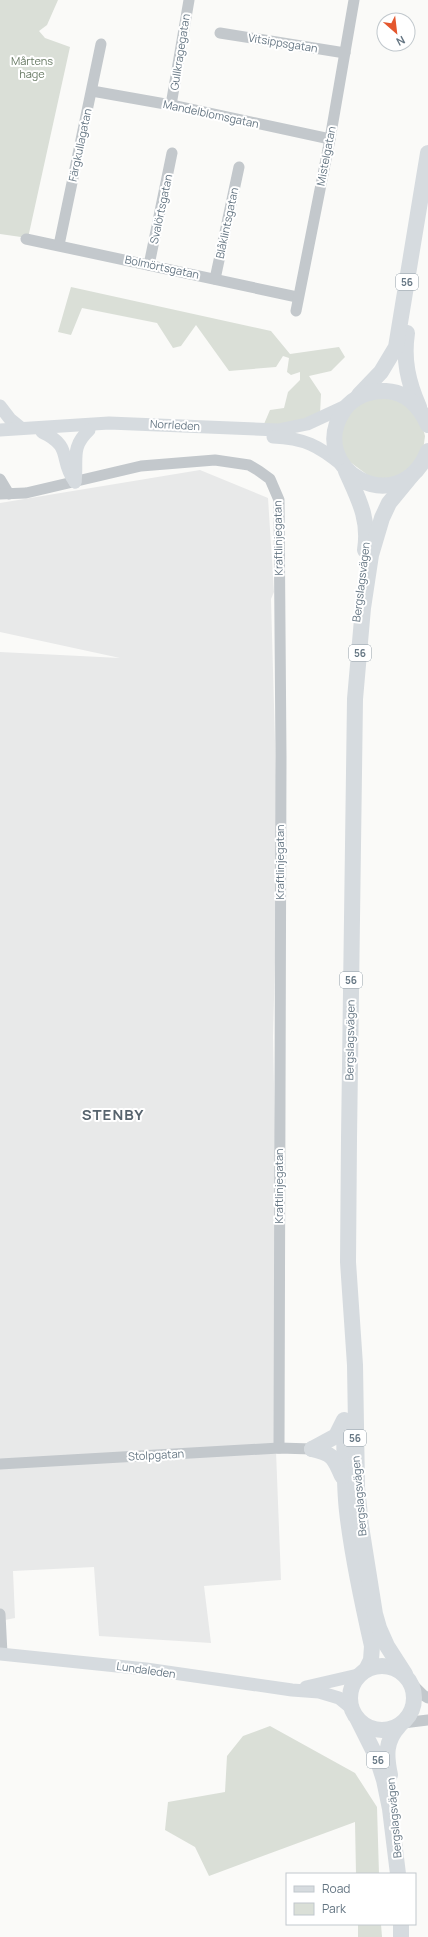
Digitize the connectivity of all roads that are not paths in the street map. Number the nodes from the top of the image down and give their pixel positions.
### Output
1 (189, 0) edge
2 (354, 0) edge
3 (220, 33) dead end
4 (102, 44) dead end
5 (345, 53) junction
6 (92, 91) junction
7 (172, 105) junction
8 (330, 139) junction
9 (172, 153) dead end
10 (428, 153) edge
11 (239, 167) dead end
12 (428, 212) edge
13 (26, 239) dead end
14 (59, 246) junction
15 (149, 264) junction
16 (215, 279) junction
17 (297, 297) junction
18 (296, 311) dead end
19 (351, 402) junction
20 (0, 406) edge
21 (425, 417) edge
22 (21, 428) junction
23 (0, 430) edge
24 (89, 430) junction
25 (42, 432) junction
26 (0, 438) edge
27 (428, 451) edge
28 (343, 466) junction
29 (419, 471) edge
30 (0, 479) edge
31 (75, 482) junction
32 (4, 494) edge
33 (355, 699) junction
34 (348, 1262) junction
35 (344, 1420) junction
36 (279, 1448) junction
37 (312, 1449) junction
38 (0, 1464) edge
39 (344, 1480) junction
40 (0, 1614) edge
41 (1, 1654) edge
42 (362, 1672) junction
43 (407, 1677) junction
44 (292, 1690) junction
45 (428, 1698) edge
46 (353, 1711) junction
47 (428, 1720) edge
48 (401, 1725) junction
49 (398, 1870) edge
50 (401, 1925) edge
51 (401, 1937) edge

1 - 7 street, Gullkragegatan
2 - 5 street, Mistelgatan
3 - 5 street, Vitsippsgatan
4 - 6 street, Färgkullagatan
5 - 8 street, Mistelgatan
6 - 7 street, Mandelblomsgatan
6 - 14 street, Färgkullagatan
7 - 8 street, Mandelblomsgatan
8 - 17 street, Mistelgatan
9 - 15 street, Svalörtsgatan
10 - 19 highway, 56
11 - 16 street, Blåklintsgatan
12 - 21 highway, 56
13 - 14 street, Bolmörtsgatan
14 - 15 street, Bolmörtsgatan
15 - 16 street, Bolmörtsgatan
16 - 17 street, Bolmörtsgatan
17 - 18 street, Mistelgatan
19 - 21 highway, 56
19 - 22 main road, Norrleden
19 - 28 highway, 56
20 - 22 main road
22 - 23 main road, Norrleden
24 - 25 main road, Norrleden
24 - 28 main road, Norrleden
24 - 31 main road
25 - 26 main road, Norrleden
25 - 31 main road
27 - 29 highway, 56
28 - 29 highway
28 - 33 highway, Bergslagsvägen / 56
29 - 33 highway, Bergslagsvägen / 56
30 - 32 street
31 - 32 street, Kraftlinjegatan
31 - 36 street, Kraftlinjegatan
33 - 34 highway, Bergslagsvägen / 56
34 - 35 highway, Bergslagsvägen / 56
34 - 43 highway, Bergslagsvägen / 56
35 - 37 highway
35 - 39 highway, Bergslagsvägen / 56
36 - 37 street, Stolpgatan
36 - 38 street, Stolpgatan
37 - 39 highway
39 - 42 highway, Bergslagsvägen / 56
40 - 41 street
41 - 44 main road, Lundaleden
42 - 43 highway
42 - 44 main road, Lundaleden
42 - 46 highway, 56
43 - 45 street
43 - 48 highway, 56
44 - 46 main road, Lundaleden
46 - 48 highway
46 - 49 highway, Bergslagsvägen / 56
47 - 48 street
48 - 49 highway, Bergslagsvägen / 56
50 - 51 highway

